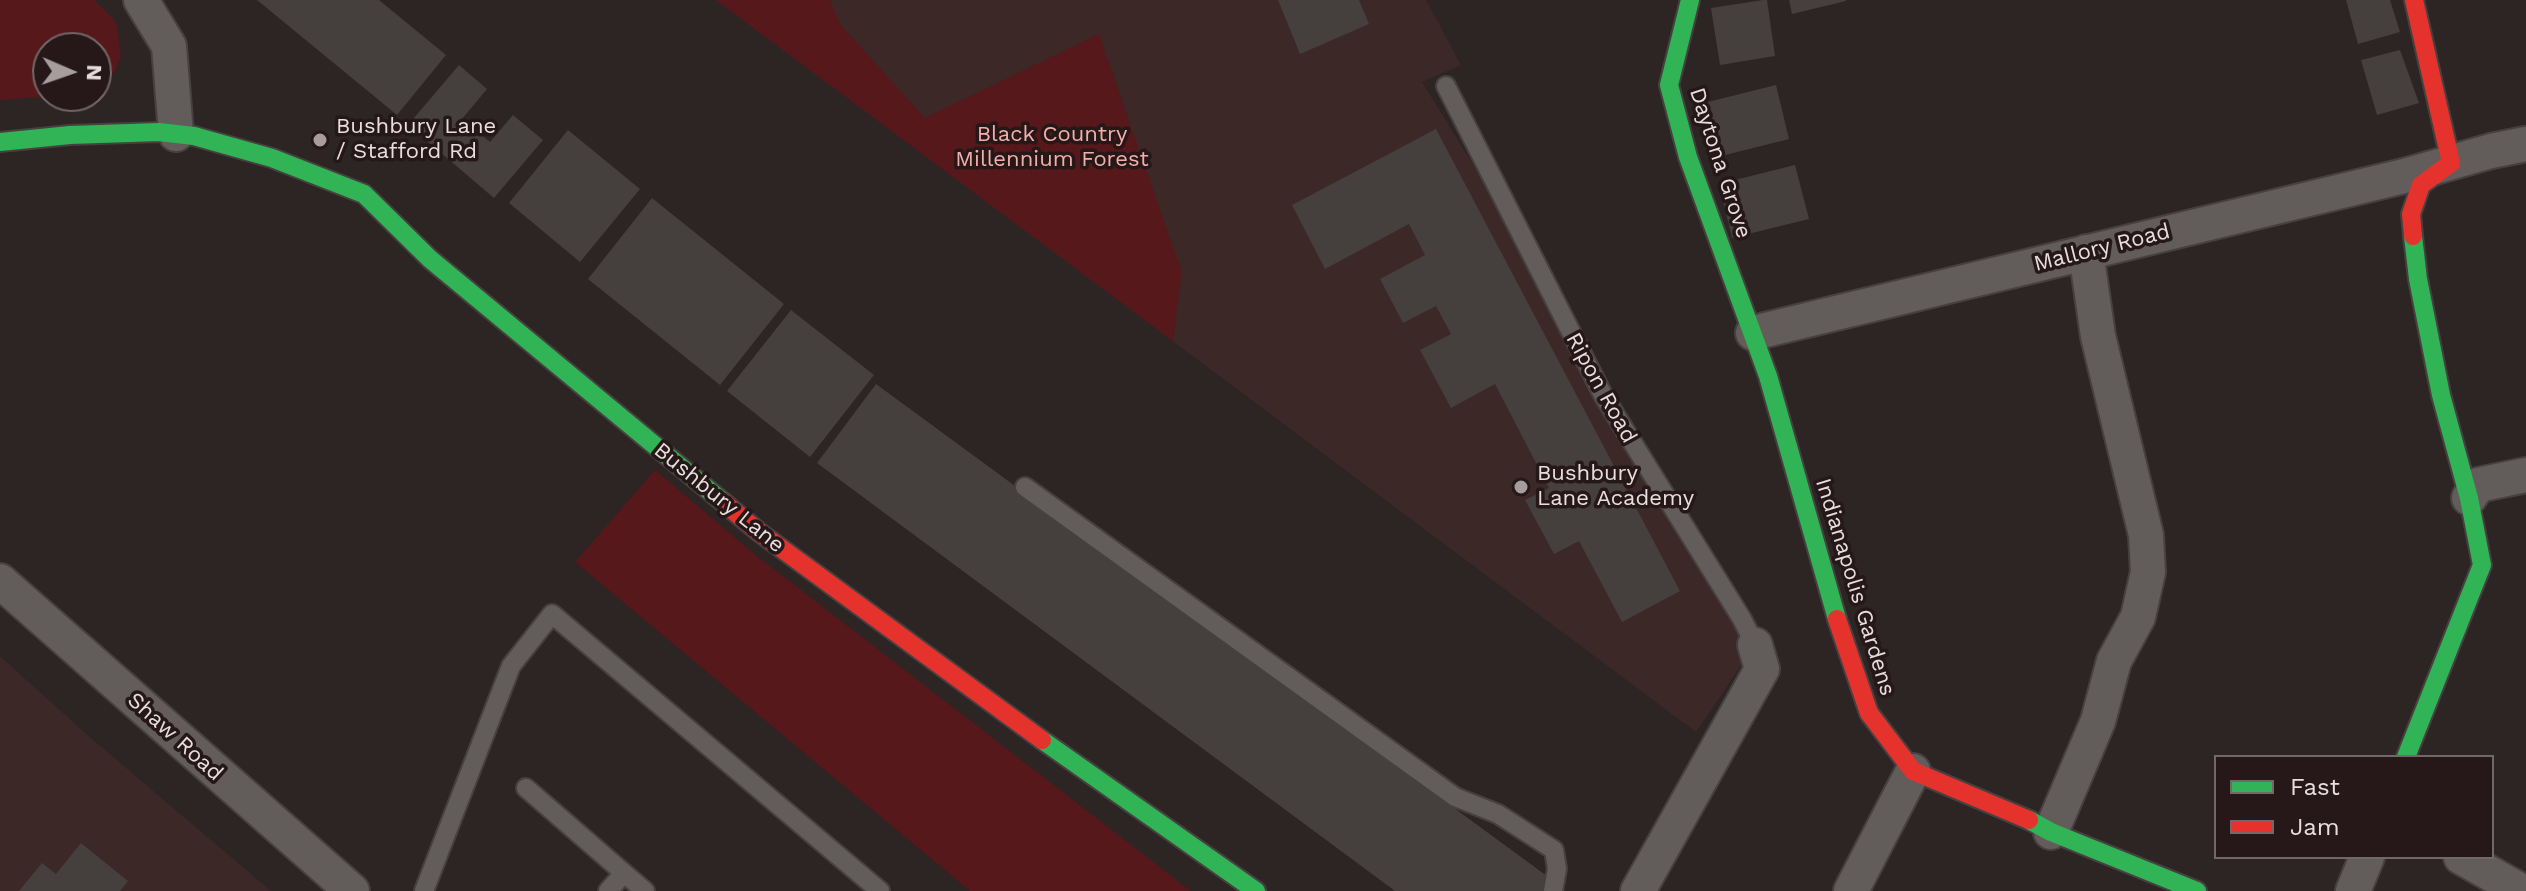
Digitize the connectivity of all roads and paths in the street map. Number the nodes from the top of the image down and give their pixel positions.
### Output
1 (141, 0) edge
2 (1690, 0) edge
3 (2414, 0) edge
4 (1446, 86) dead end
5 (176, 134) junction
6 (0, 142) edge
7 (2526, 144) edge
8 (2451, 163) junction
9 (2086, 252) junction
10 (1739, 294) joint
11 (1753, 333) junction
12 (2526, 475) edge
13 (1025, 487) dead end
14 (2469, 498) junction
15 (0, 581) edge
16 (1755, 645) joint
17 (2407, 755) edge
18 (1913, 771) junction
19 (526, 788) dead end
20 (2051, 832) junction
21 (2366, 859) edge
22 (2465, 859) edge
23 (624, 873) junction
24 (352, 891) edge
25 (424, 891) edge
26 (608, 891) edge
27 (645, 891) edge
28 (880, 891) edge
29 (1256, 891) edge
30 (1553, 891) edge
31 (1638, 891) edge
32 (1851, 891) edge
33 (2197, 891) edge
34 (2353, 891) edge
35 (2521, 891) edge

1 - 5 street
2 - 10 street, Daytona Grove
3 - 8 street
4 - 16 lane, Ripon Road
5 - 6 street, Bushbury Lane
5 - 29 street, Bushbury Lane
7 - 8 street, Mallory Road
8 - 9 street, Mallory Road
8 - 14 street, Mallory Road
9 - 11 street, Mallory Road
9 - 20 street
10 - 11 street, Indianapolis Gardens
11 - 18 street, Indianapolis Gardens
12 - 14 street
13 - 30 lane
14 - 17 street, Mallory Road
15 - 24 street, Shaw Road
16 - 31 street, Ripon Road
18 - 20 street, Indianapolis Gardens
18 - 32 street
19 - 23 lane
20 - 33 street, Indianapolis Gardens
21 - 34 street
22 - 35 street
23 - 26 lane
23 - 27 lane
25 - 28 lane

